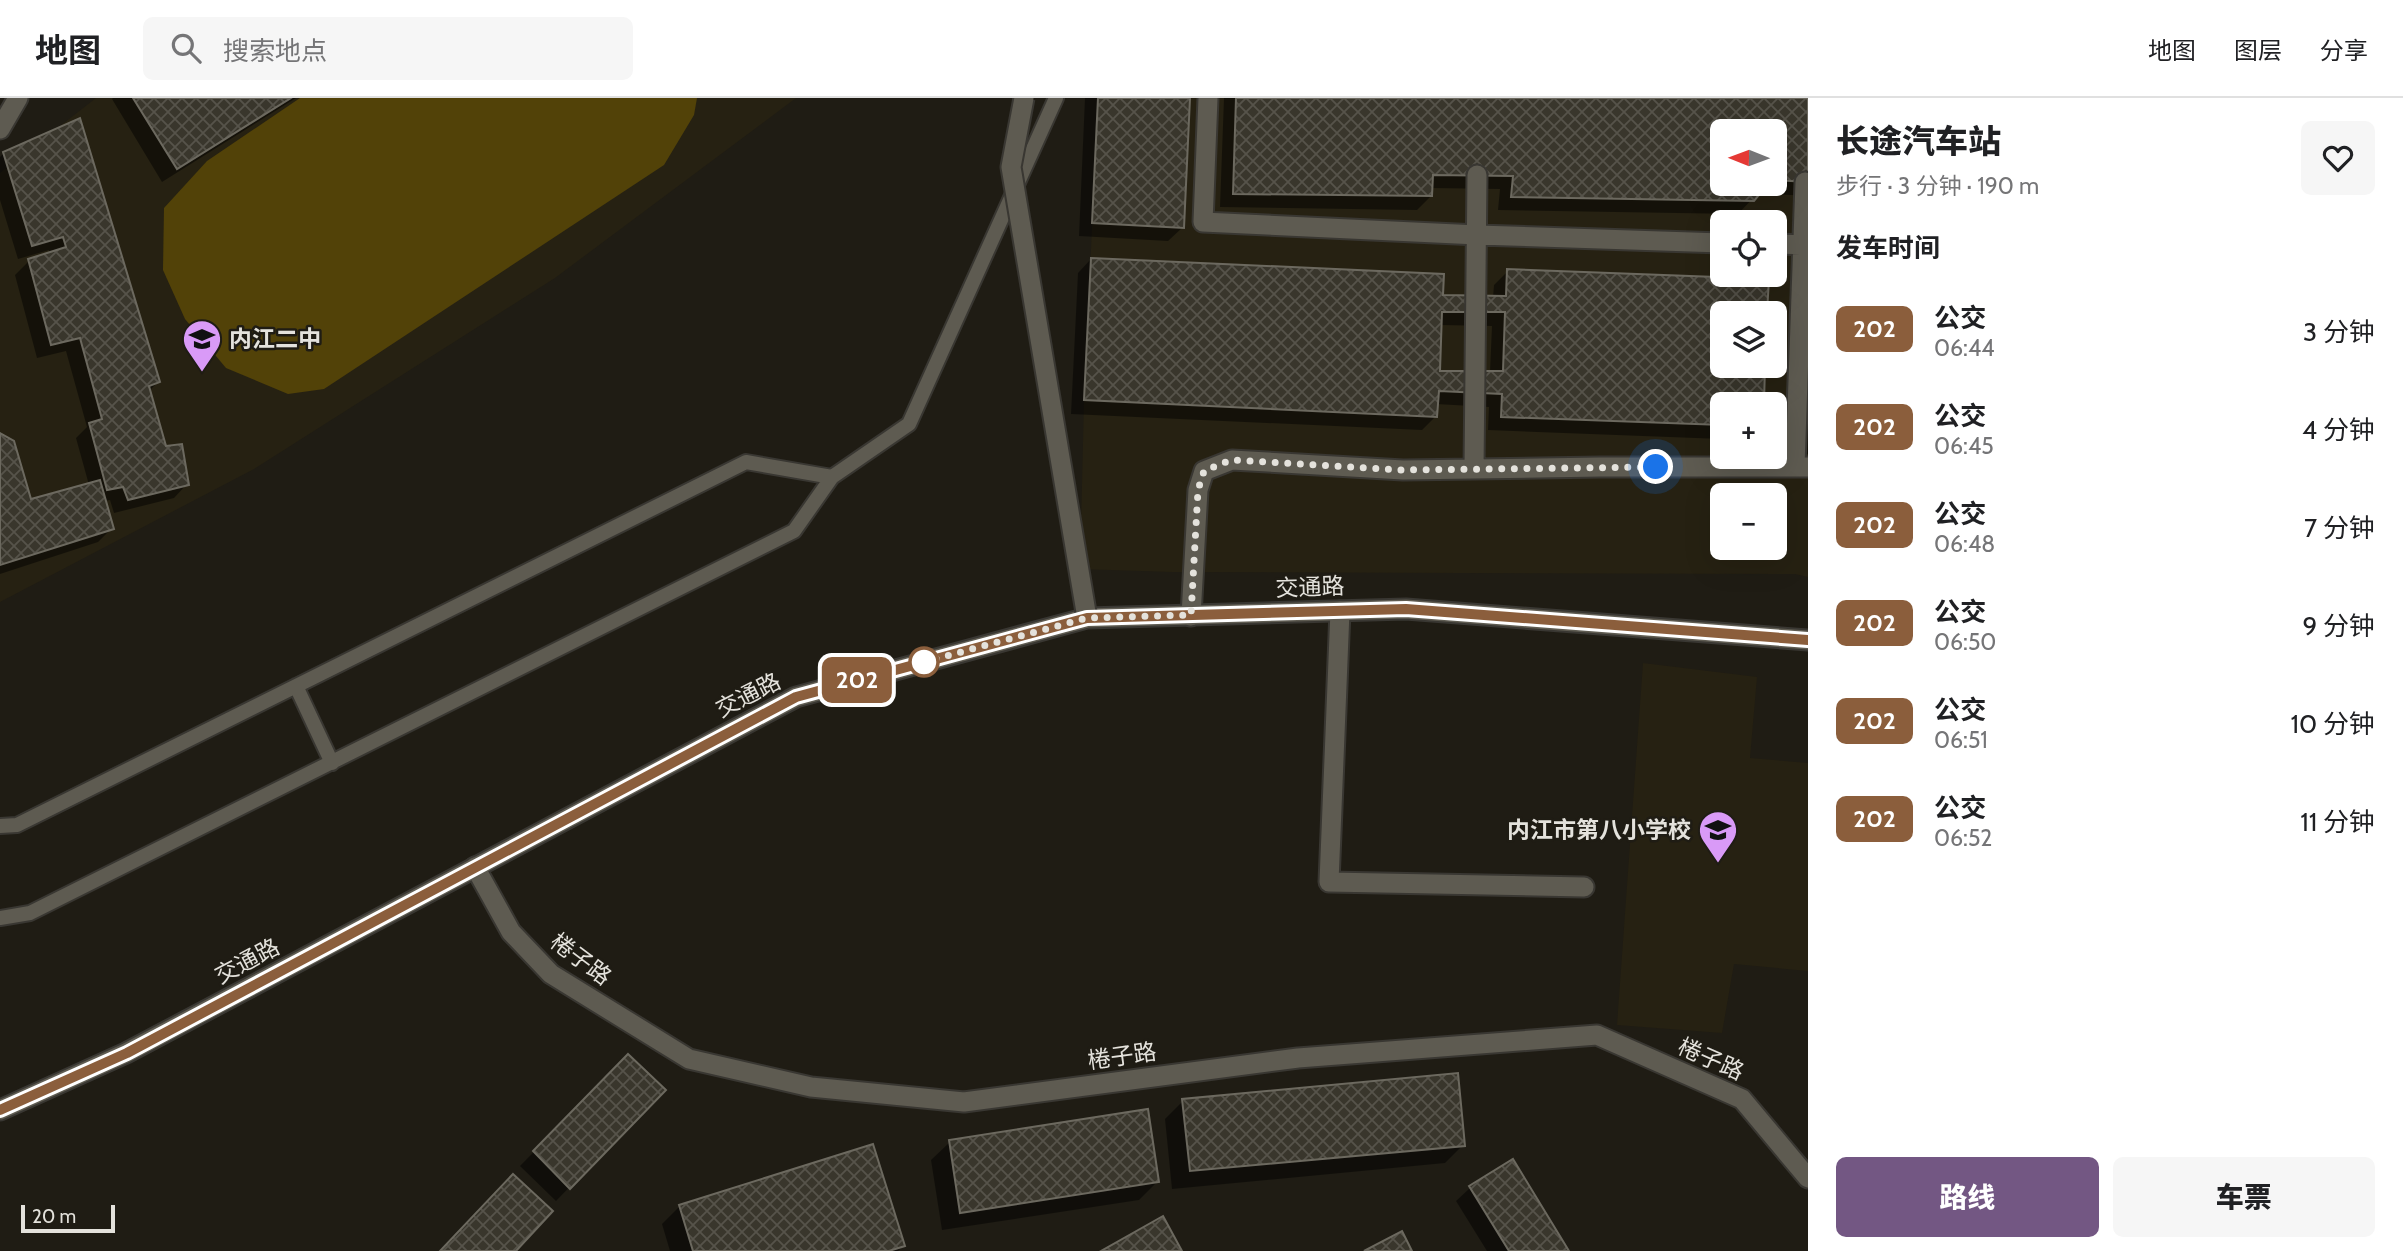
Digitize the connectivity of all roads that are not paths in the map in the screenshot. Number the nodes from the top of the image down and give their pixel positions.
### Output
1 (18, 98) edge
2 (1024, 98) edge
3 (1056, 98) edge
4 (1208, 98) edge
5 (0, 129) edge
6 (1477, 175) dead end
7 (1805, 182) dead end
8 (1478, 235) junction
9 (1710, 243) edge
10 (1787, 244) edge
11 (1805, 245) edge
12 (1801, 466) edge
13 (1474, 469) junction
14 (832, 477) junction
15 (1340, 611) junction
16 (1191, 615) junction
17 (1087, 618) junction
18 (1808, 640) edge
19 (296, 686) junction
20 (332, 762) junction
21 (0, 826) edge
22 (475, 867) junction
23 (1584, 887) dead end
24 (0, 918) edge
25 (0, 1110) edge
26 (1808, 1178) edge

1 - 5 street
2 - 17 street, bridge
3 - 14 lane
4 - 8 street
6 - 8 street
7 - 11 street
8 - 9 street
8 - 13 street
10 - 11 street
11 - 12 street
12 - 13 street
13 - 16 street
14 - 19 lane
14 - 20 lane
15 - 16 street, 交通路
15 - 18 street, 交通路
15 - 23 street
16 - 17 street, 交通路
17 - 22 street, 交通路
19 - 20 lane
19 - 21 lane
20 - 24 lane
22 - 25 street, 交通路
22 - 26 street, 棬子路

